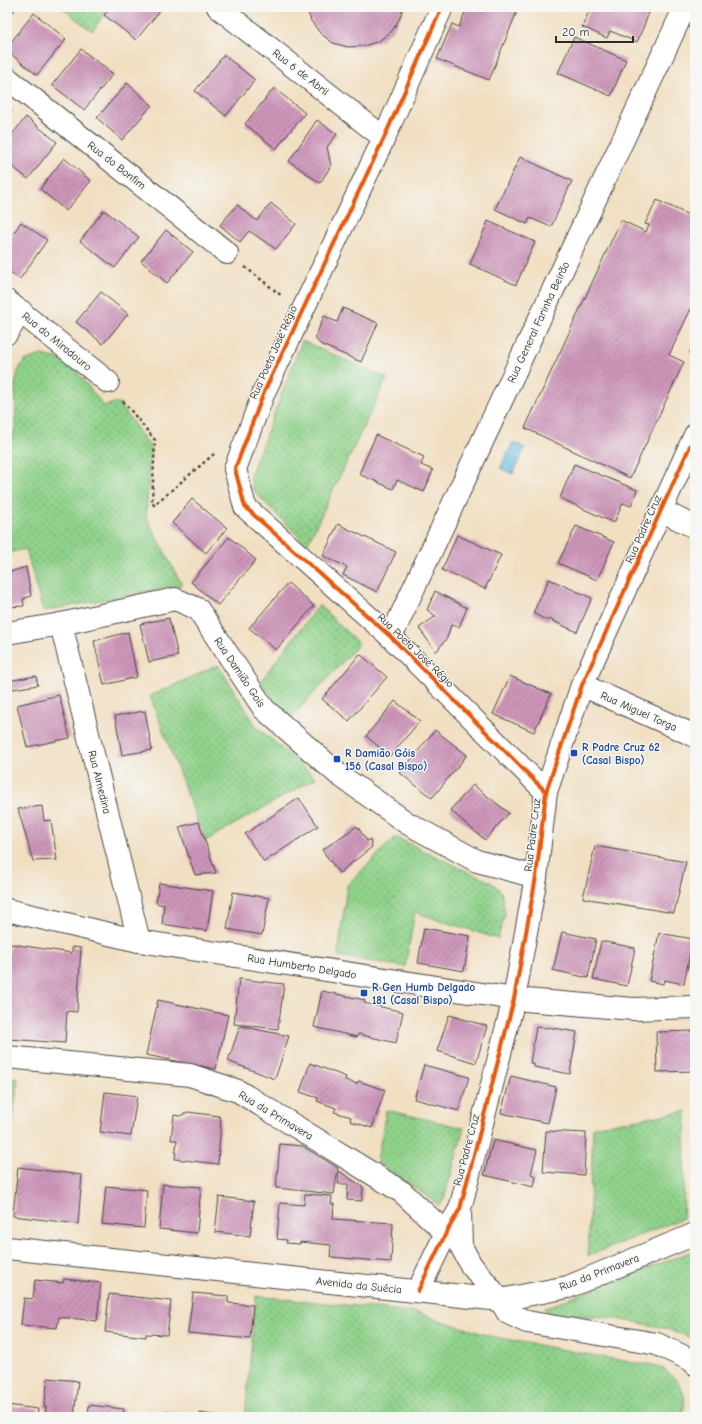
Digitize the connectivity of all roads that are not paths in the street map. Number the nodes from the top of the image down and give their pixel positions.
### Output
1 (218, 7) edge
2 (442, 7) edge
3 (685, 7) edge
4 (7, 78) edge
5 (384, 138) junction
6 (227, 253) road end
7 (14, 306) edge
8 (7, 333) edge
9 (108, 382) road end
10 (695, 435) edge
11 (662, 511) junction
12 (695, 527) edge
13 (61, 624) junction
14 (7, 633) edge
15 (391, 637) junction
16 (582, 686) junction
17 (695, 736) edge
18 (546, 792) junction
19 (536, 877) junction
20 (7, 910) edge
21 (139, 941) junction
22 (514, 1000) junction
23 (695, 1007) edge
24 (7, 1057) edge
25 (460, 1209) junction
26 (446, 1233) junction
27 (695, 1234) edge
28 (7, 1248) edge
29 (418, 1291) junction
30 (500, 1300) junction
31 (695, 1364) edge

1 - 5 street, Rua 6 de Abril
2 - 5 street, Rua Poeta José Régio
3 - 15 street, Rua General Farinha Beirão
4 - 6 street, Rua do Bonfim
5 - 15 street, Rua Poeta José Régio
7 - 8 street
7 - 9 street, Rua do Miradouro
10 - 11 street, Rua Padre Cruz
11 - 12 street
11 - 16 street, Rua Padre Cruz
13 - 14 street, Rua Damião Gois
13 - 19 street, Rua Damião Gois
13 - 21 street, Rua Almedina
15 - 18 street, Rua Poeta José Régio
16 - 17 street, Rua Miguel Torga
16 - 18 street, Rua Padre Cruz
18 - 19 street, Rua Padre Cruz
19 - 22 street, Rua Padre Cruz
20 - 21 street, Rua Humberto Delgado
21 - 22 street, Rua Humberto Delgado
22 - 23 street, Rua Humberto Delgado
22 - 25 street, Rua Padre Cruz
24 - 26 street, Rua da Primavera
25 - 26 street
25 - 30 street
26 - 29 street
27 - 30 street, Rua da Primavera
28 - 29 street, Avenida da Suécia
29 - 30 street, Avenida da Suécia
30 - 31 street

